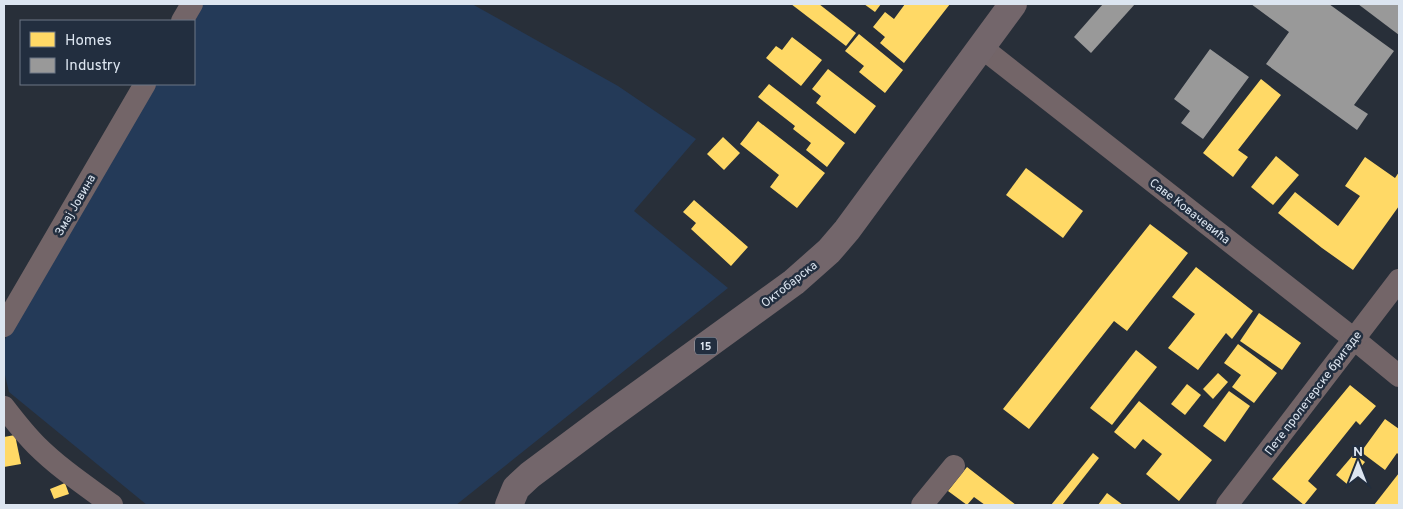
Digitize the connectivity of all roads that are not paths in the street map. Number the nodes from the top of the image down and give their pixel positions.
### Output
1 (192, 4) edge
2 (1013, 4) edge
3 (183, 20) edge
4 (981, 47) junction
5 (144, 85) edge
6 (1399, 280) edge
7 (4, 326) edge
8 (1354, 339) junction
9 (1399, 376) edge
10 (4, 407) edge
11 (954, 466) dead end
12 (112, 505) edge
13 (509, 505) edge
14 (922, 505) edge
15 (1227, 505) edge

1 - 3 street
2 - 4 main road, Октобарска / 15
4 - 8 street, Саве Ковачевића
4 - 13 main road, Октобарска / 15
5 - 7 street, Змај Јовина
6 - 8 street, Пете пролетерске бригаде
8 - 9 street, Саве Ковачевића
8 - 15 street, Пете пролетерске бригаде
10 - 12 street
11 - 14 street

